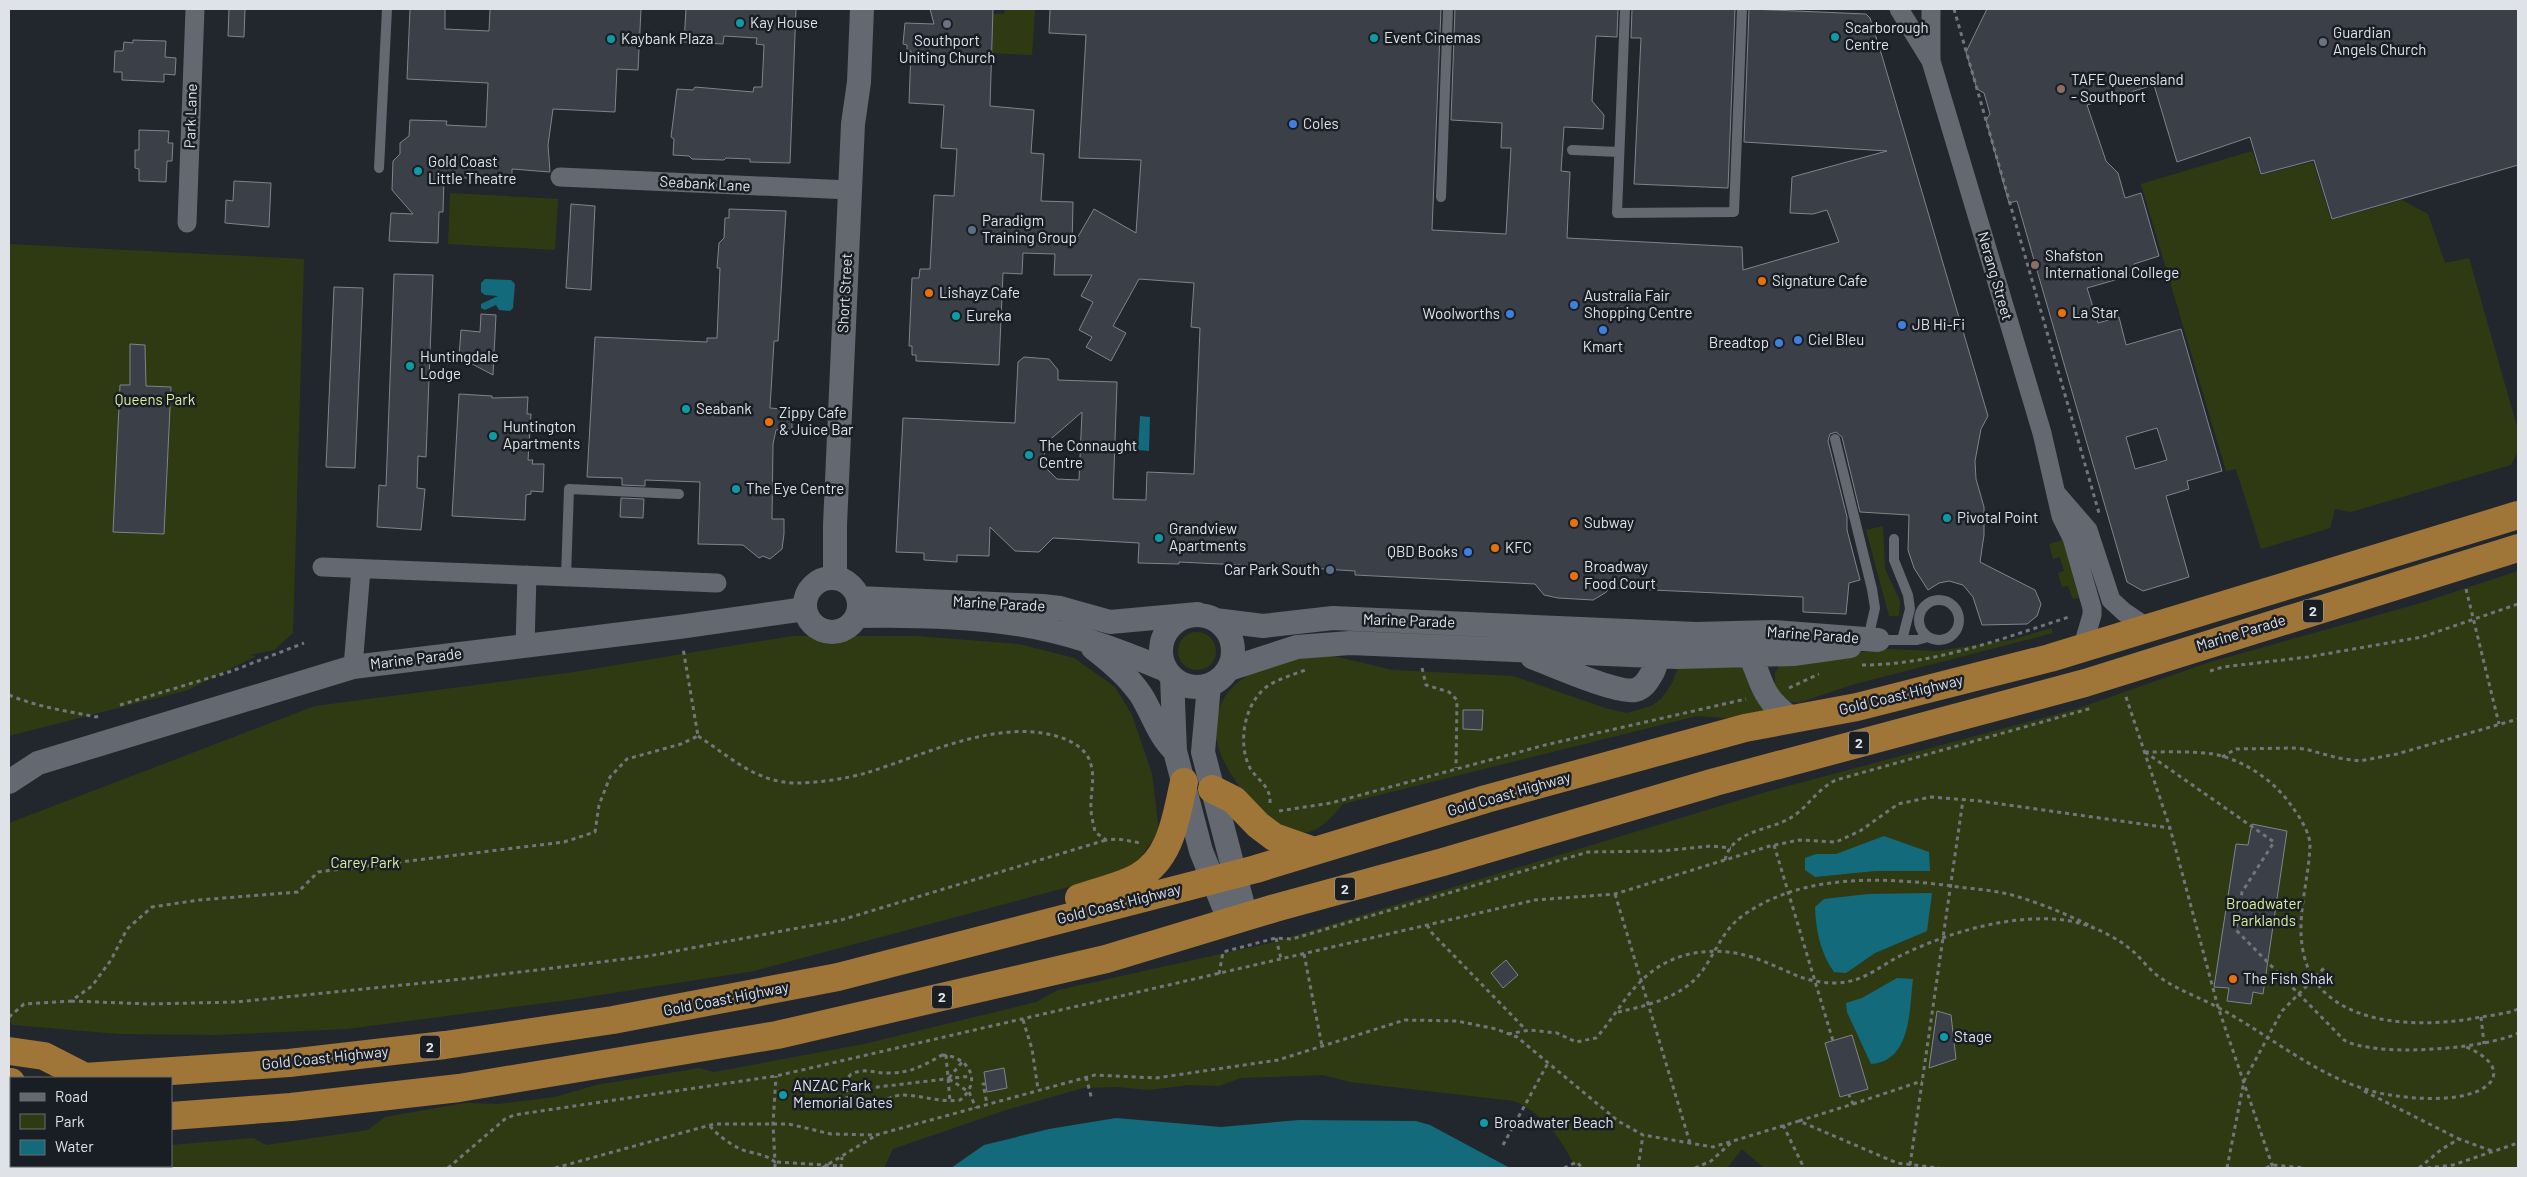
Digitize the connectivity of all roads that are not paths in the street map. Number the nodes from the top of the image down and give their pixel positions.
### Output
1 (195, 9) edge
2 (387, 9) edge
3 (862, 9) edge
4 (1448, 9) edge
5 (1625, 9) edge
6 (1742, 9) edge
7 (1898, 9) edge
8 (1931, 9) edge
9 (1931, 60) junction
10 (1572, 150) dead end
11 (1620, 152) junction
12 (379, 168) dead end
13 (560, 177) dead end
14 (850, 190) junction
15 (1441, 197) dead end
16 (187, 223) dead end
17 (1835, 439) dead end
18 (2056, 492) junction
19 (679, 494) dead end
20 (2518, 515) edge
21 (1894, 539) dead end
22 (2518, 548) edge
23 (322, 567) dead end
24 (361, 569) junction
25 (528, 576) junction
26 (566, 577) junction
27 (835, 578) junction
28 (717, 583) dead end
29 (858, 607) junction
30 (805, 609) junction
31 (1207, 617) junction
32 (2148, 628) junction
33 (1643, 631) junction
34 (1704, 634) junction
35 (1928, 637) junction
36 (1081, 639) junction
37 (1873, 640) junction
38 (1902, 640) junction
39 (525, 646) junction
40 (2082, 649) junction
41 (1512, 650) junction
42 (1750, 655) junction
43 (1657, 656) junction
44 (353, 667) junction
45 (1229, 669) junction
46 (1169, 674) junction
47 (1209, 685) junction
48 (1793, 720) junction
49 (1745, 728) junction
50 (1175, 751) junction
51 (38, 763) junction
52 (9, 764) edge
53 (1775, 766) junction
54 (9, 782) edge
55 (1184, 782) junction
56 (1212, 790) junction
57 (1314, 851) junction
58 (1224, 877) junction
59 (1238, 920) junction
60 (943, 949) junction
61 (9, 1051) edge
62 (76, 1077) edge
63 (92, 1077) edge
64 (172, 1116) edge

1 - 16 street, Park Lane
2 - 12 lane
3 - 14 street, Short Street
4 - 15 lane
5 - 11 lane
6 - 11 lane
7 - 9 street, Nerang Street
8 - 9 street, Nerang Street
9 - 18 street, Nerang Street
10 - 11 lane
13 - 14 street, Seabank Lane
14 - 27 street, Short Street
17 - 37 lane
18 - 32 street, Nerang Street
18 - 40 street, Nerang Street
19 - 26 lane
20 - 32 highway, 2
21 - 38 lane
22 - 53 highway, Marine Parade / 2
23 - 24 street
24 - 25 street
24 - 44 street
25 - 26 street
25 - 39 street
26 - 28 street
27 - 29 street
27 - 30 street
29 - 30 street
29 - 31 street, Marine Parade
29 - 36 street, Marine Parade
30 - 39 street, Marine Parade
31 - 33 street, Marine Parade
31 - 45 street
31 - 46 street
32 - 40 highway, Gold Coast Highway / 2
33 - 34 street, Marine Parade
33 - 43 street
34 - 37 street, Marine Parade
34 - 42 street
35 - 35 lane
35 - 38 lane
36 - 46 street, Marine Parade
36 - 50 street
37 - 38 lane
37 - 42 street, Marine Parade
39 - 44 street, Marine Parade
40 - 48 highway, Gold Coast Highway / 2
41 - 43 street, Marine Parade
41 - 43 street
41 - 45 street, Marine Parade
42 - 43 street, Marine Parade
42 - 48 street
44 - 51 street, Marine Parade
45 - 47 street
46 - 47 street
46 - 50 street
47 - 56 street
48 - 49 highway, Gold Coast Highway / 2
49 - 53 highway
49 - 57 highway, Gold Coast Highway / 2
50 - 55 street
51 - 52 street, Marine Parade
51 - 54 street, Marine Parade
53 - 59 highway, 2
55 - 58 street
55 - 60 highway
56 - 57 highway
56 - 58 street
57 - 58 highway, Gold Coast Highway / 2
58 - 59 street
58 - 60 highway, Gold Coast Highway / 2
59 - 64 highway, 2
60 - 63 highway, Gold Coast Highway / 2
61 - 62 highway

